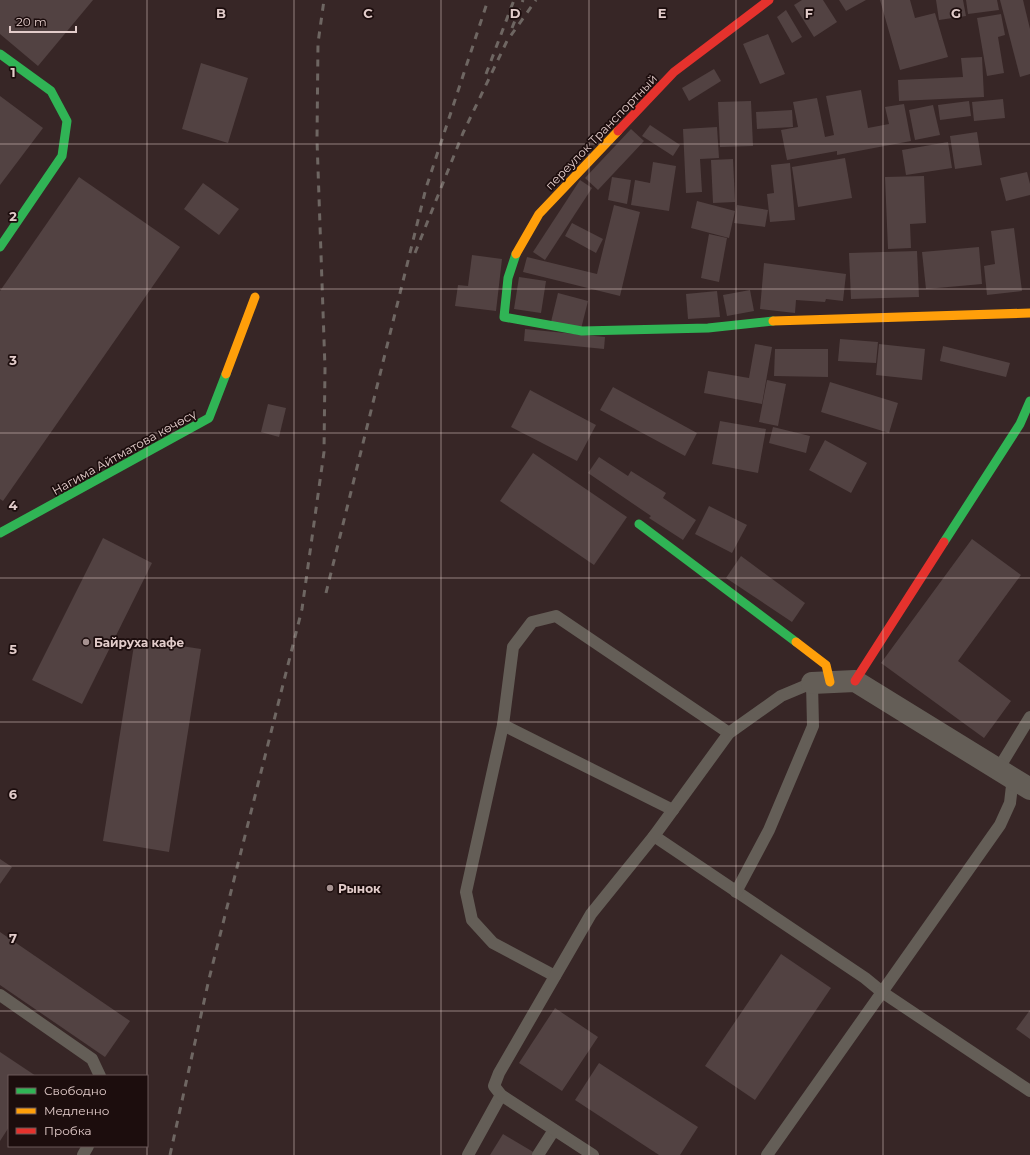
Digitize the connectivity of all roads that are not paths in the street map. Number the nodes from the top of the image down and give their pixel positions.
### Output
1 (769, 0) edge
2 (0, 54) edge
3 (0, 247) edge
4 (255, 297) dead end
5 (1030, 313) edge
6 (1030, 401) edge
7 (1025, 427) edge
8 (639, 524) dead end
9 (0, 533) edge
10 (855, 681) junction
11 (821, 682) junction
12 (1030, 717) edge
13 (503, 725) junction
14 (729, 733) junction
15 (1014, 778) edge
16 (673, 810) junction
17 (654, 836) junction
18 (736, 892) junction
19 (555, 976) junction
20 (882, 992) junction
21 (0, 995) edge
22 (100, 1075) edge
23 (1030, 1091) edge
24 (501, 1095) junction
25 (554, 1130) junction
26 (468, 1155) edge
27 (538, 1155) edge
28 (593, 1155) edge
29 (768, 1155) edge

1 - 5 street, переулок Транспортный
2 - 3 street
4 - 9 street, Нагима Айтматова көчөсү
6 - 7 street
7 - 10 street
8 - 11 street
10 - 11 street
10 - 15 street
11 - 14 lane
11 - 18 lane
12 - 15 lane
13 - 14 lane
13 - 16 lane
13 - 19 lane
14 - 16 lane
15 - 20 lane
16 - 17 lane
17 - 18 lane
17 - 19 lane
18 - 20 lane
19 - 24 lane
20 - 23 lane
20 - 29 lane
21 - 22 lane
24 - 25 lane
24 - 26 lane
25 - 27 lane
25 - 28 lane

